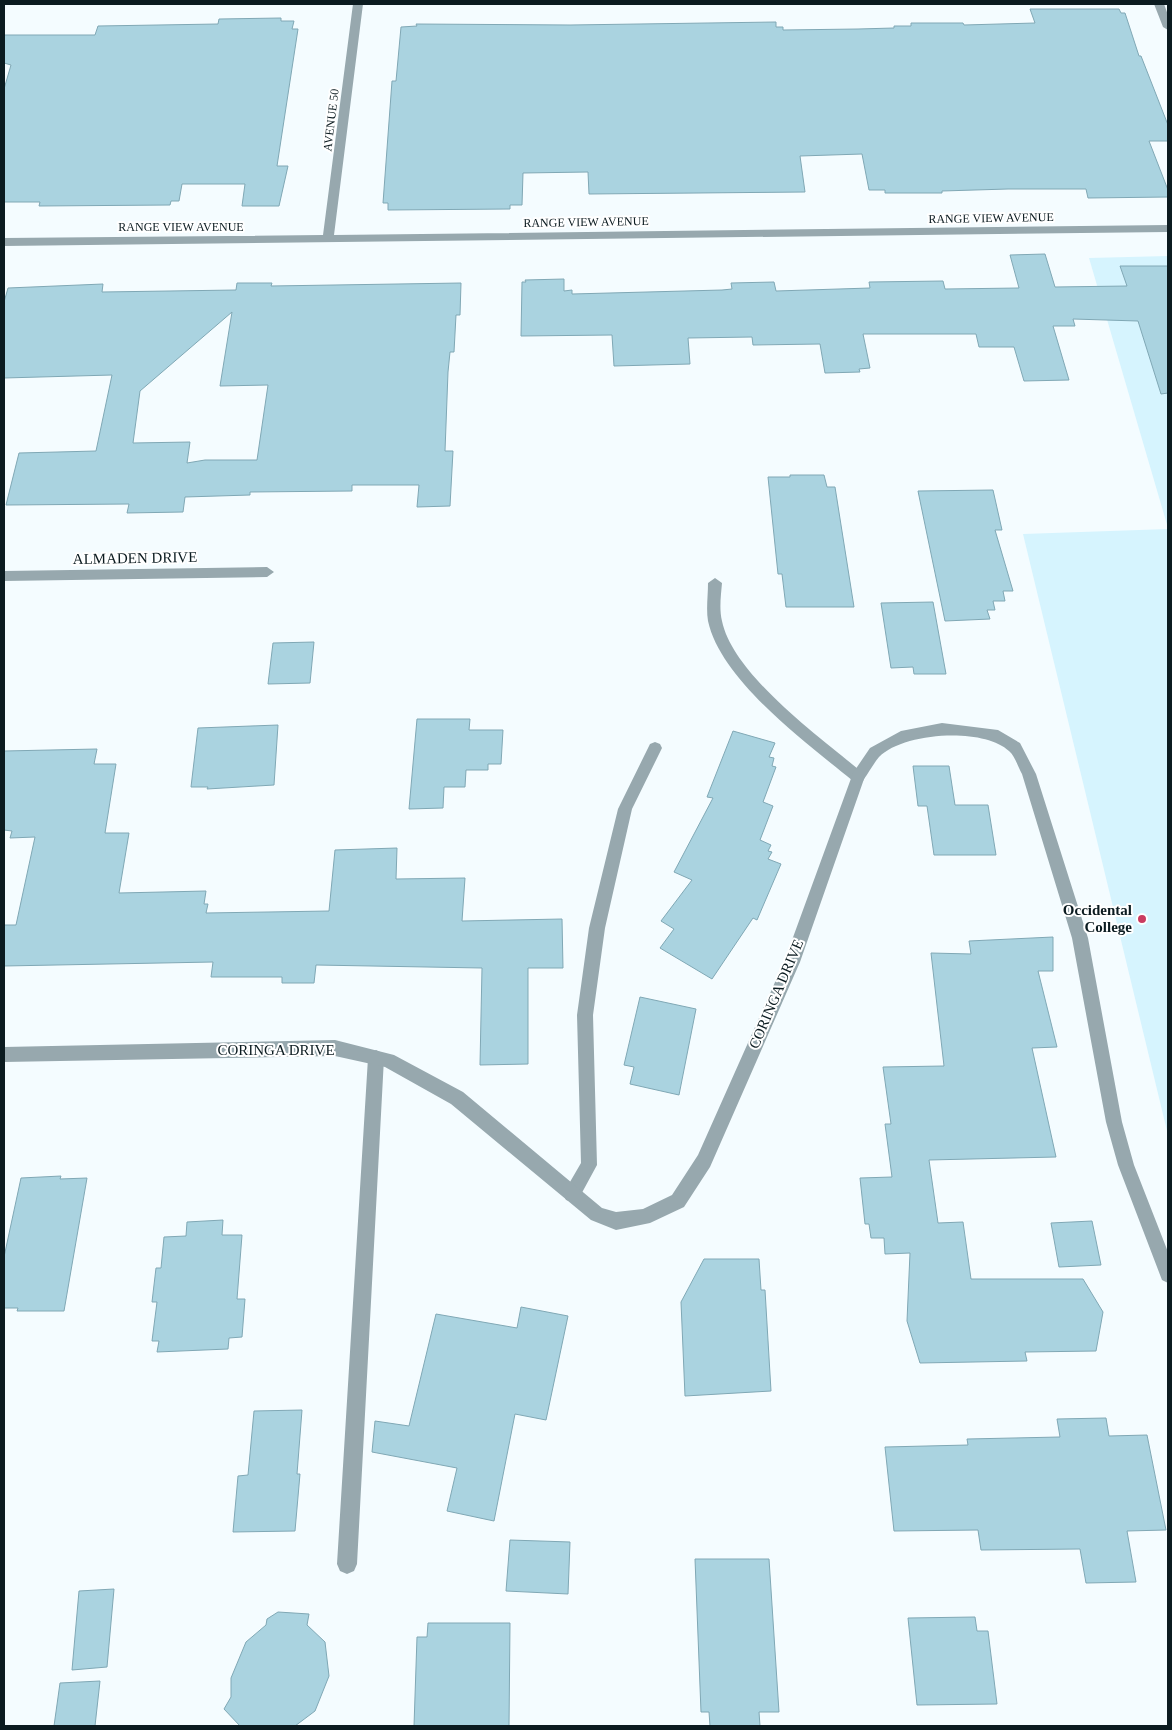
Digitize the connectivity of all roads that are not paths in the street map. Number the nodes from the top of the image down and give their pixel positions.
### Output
1 (358, 4) edge
2 (1159, 4) edge
3 (1168, 26) edge
4 (1168, 229) edge
5 (328, 239) junction
6 (4, 242) edge
7 (267, 572) dead end
8 (4, 576) edge
9 (715, 583) dead end
10 (655, 748) dead end
11 (858, 778) junction
12 (4, 1055) edge
13 (376, 1058) junction
14 (572, 1194) junction
15 (1168, 1274) edge
16 (346, 1564) dead end

1 - 5 street, AVENUE 50
2 - 3 street
4 - 5 street, RANGE VIEW AVENUE
5 - 6 street, RANGE VIEW AVENUE
7 - 8 street, ALMADEN DRIVE
9 - 11 street
10 - 14 street
11 - 14 street, CORINGA DRIVE
11 - 15 street, CORINGA DRIVE
12 - 13 street, CORINGA DRIVE
13 - 14 street, CORINGA DRIVE
13 - 16 street

